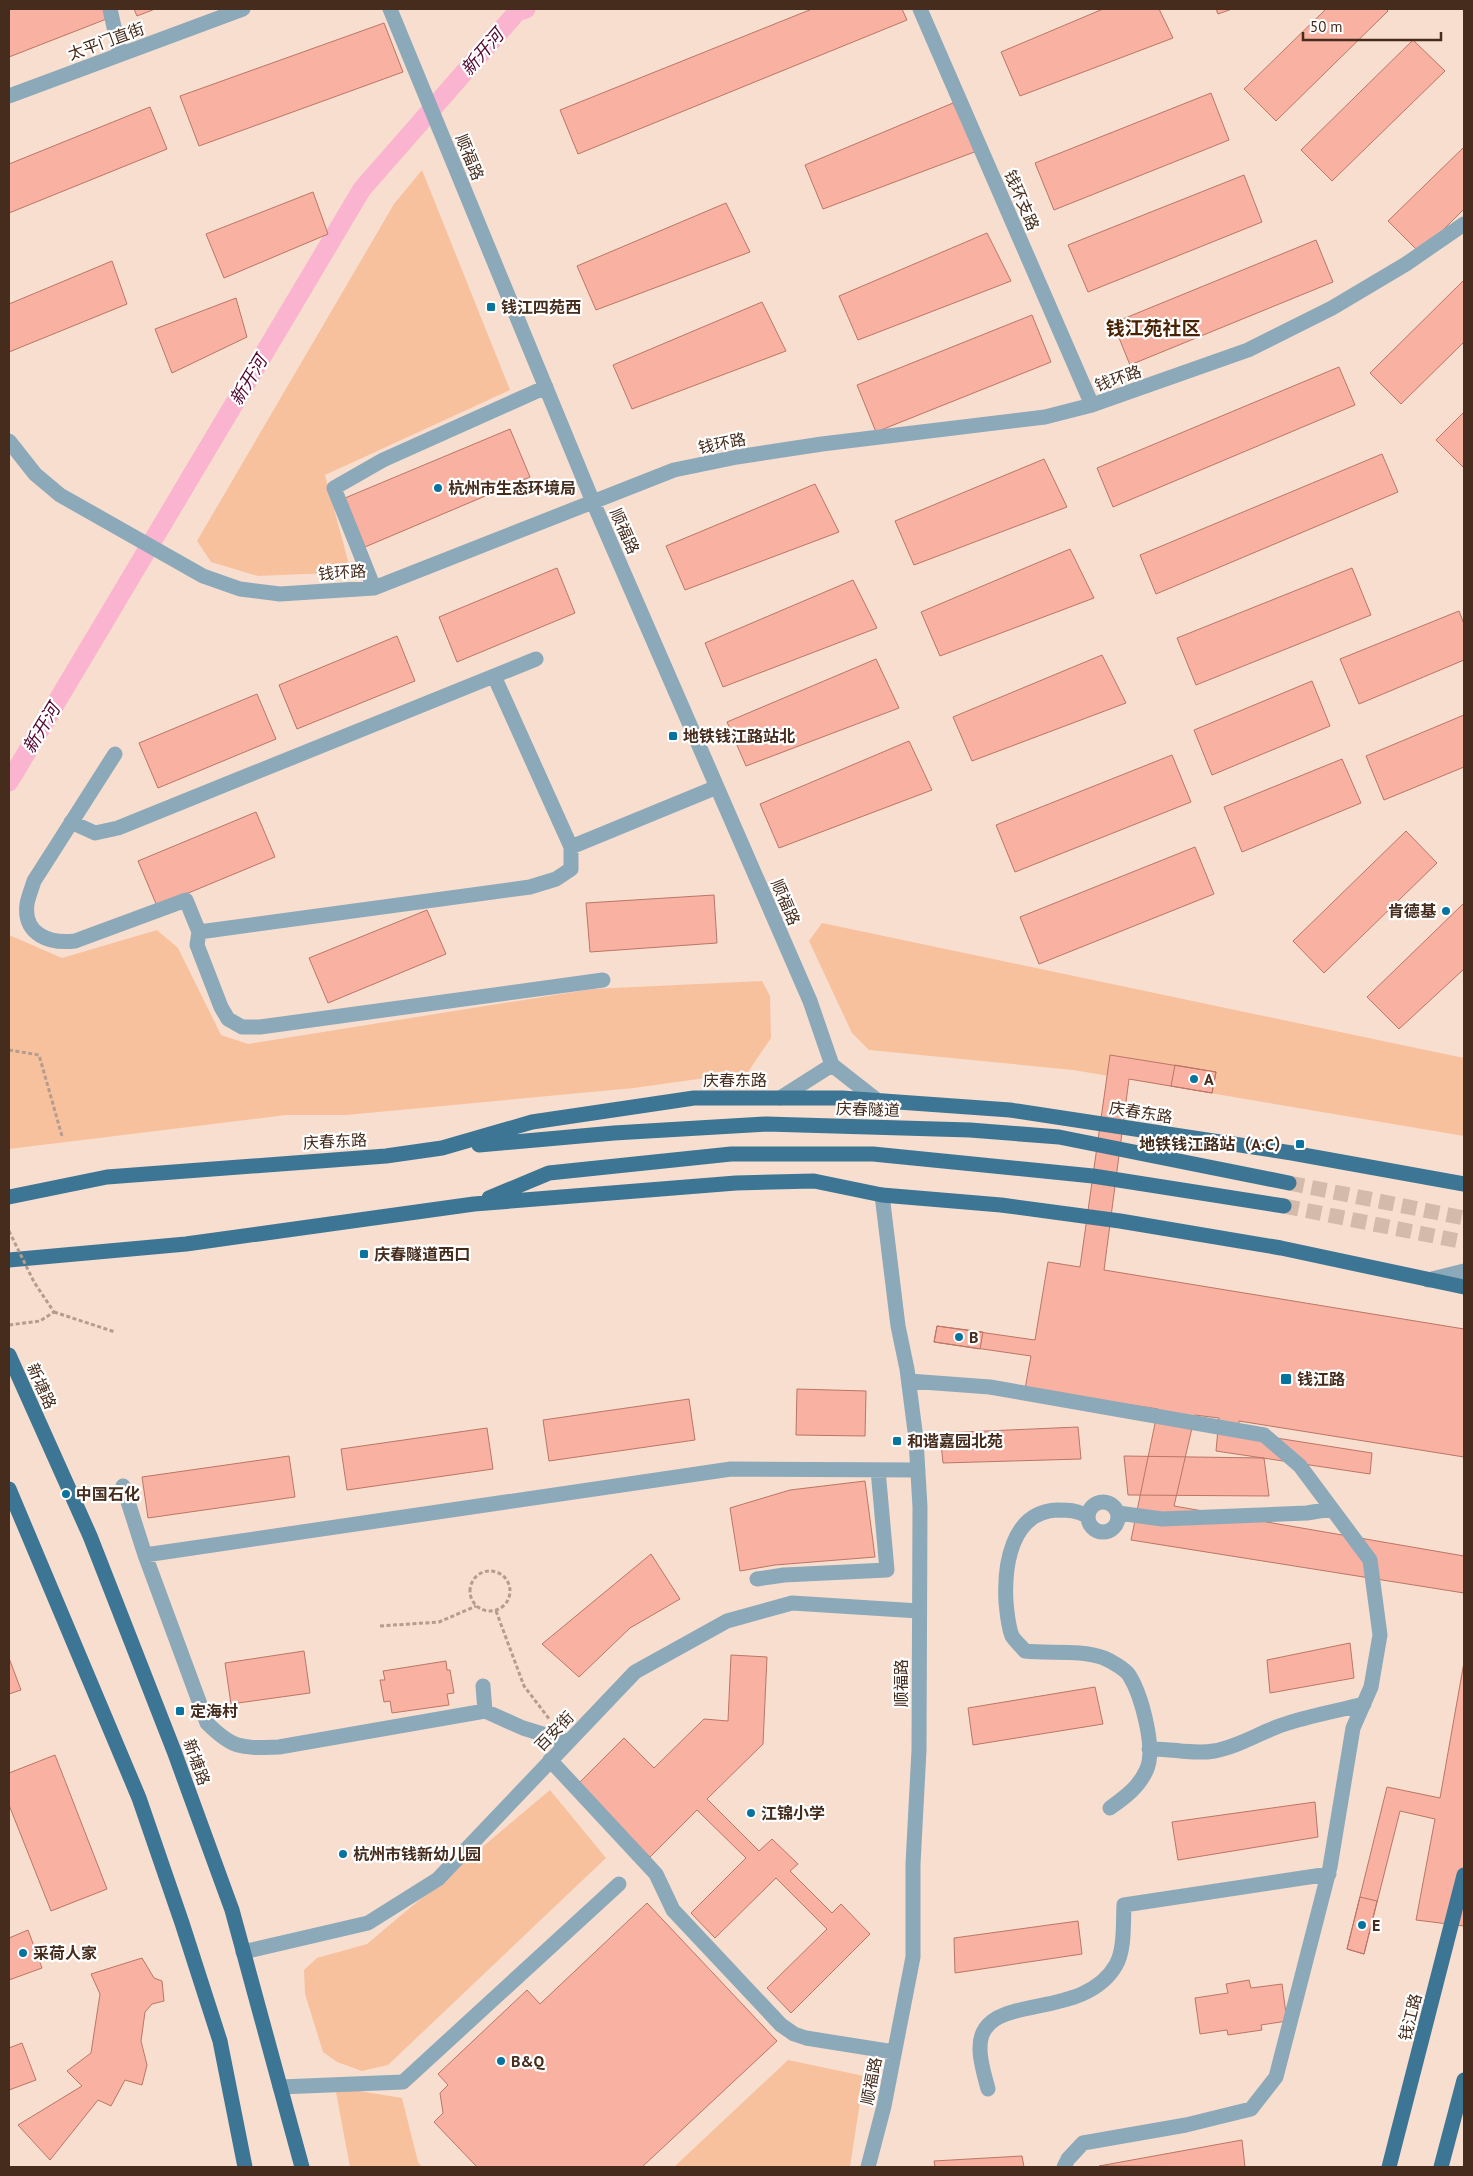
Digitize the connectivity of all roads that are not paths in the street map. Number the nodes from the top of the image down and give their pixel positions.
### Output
1 (110, 9) edge
2 (244, 9) edge
3 (390, 9) edge
4 (920, 9) edge
5 (120, 54) junction
6 (9, 96) edge
7 (1464, 224) edge
8 (546, 387) junction
9 (1092, 405) junction
10 (9, 441) edge
11 (593, 502) junction
12 (374, 588) junction
13 (536, 659) dead end
14 (494, 676) junction
15 (116, 754) dead end
16 (718, 787) junction
17 (72, 822) junction
18 (571, 846) junction
19 (199, 932) junction
20 (603, 980) dead end
21 (832, 1065) junction
22 (780, 1098) junction
23 (878, 1100) junction
24 (442, 1148) junction
25 (1289, 1183) tunnel mouth
26 (1464, 1184) edge
27 (882, 1195) junction
28 (9, 1197) edge
29 (474, 1204) junction
30 (1284, 1206) tunnel mouth
31 (9, 1260) edge
32 (1464, 1272) edge
33 (1426, 1280) junction
34 (1464, 1287) edge
35 (9, 1355) edge
36 (909, 1381) junction
37 (878, 1470) junction
38 (918, 1470) junction
39 (123, 1486) dead end
40 (9, 1488) edge
41 (1331, 1509) junction
42 (1118, 1513) junction
43 (1087, 1516) junction
44 (145, 1555) junction
45 (757, 1579) dead end
46 (918, 1611) junction
47 (482, 1686) dead end
48 (1364, 1704) junction
49 (485, 1711) junction
50 (568, 1742) junction
51 (1149, 1749) junction
52 (550, 1760) junction
53 (1110, 1808) dead end
54 (1329, 1874) junction
55 (1464, 1875) edge
56 (619, 1884) dead end
57 (244, 1952) junction
58 (894, 2052) junction
59 (1464, 2080) edge
60 (280, 2087) junction
61 (988, 2089) dead end
62 (245, 2167) edge
63 (302, 2167) edge
64 (868, 2167) edge
65 (1064, 2167) edge
66 (1389, 2167) edge
67 (1441, 2167) edge

1 - 5 street
2 - 5 street, 太平门直街
3 - 8 street, 顺福路
4 - 9 street, 钱环支路
5 - 6 street, 太平门直街
7 - 9 street, 钱环路
8 - 11 street, 顺福路
8 - 12 street
9 - 11 street, 钱环路
10 - 12 street, 钱环路
11 - 12 street, 钱环路
11 - 16 street, 顺福路
13 - 14 street
14 - 17 street
14 - 18 street
15 - 17 street
16 - 18 street
16 - 21 street, 顺福路
17 - 19 street
18 - 19 street
19 - 20 street
21 - 22 street
21 - 23 street
22 - 23 main road, 庆春东路
22 - 24 main road, 庆春东路
23 - 26 main road, 庆春东路
24 - 25 main road, 庆春隧道
24 - 28 main road, 庆春东路
27 - 29 main road
27 - 33 main road
27 - 36 street, 顺福路
29 - 30 main road
29 - 31 main road
32 - 33 street
33 - 34 main road
35 - 57 main road, 新塘路
36 - 38 street, 顺福路
36 - 41 street
37 - 38 street
37 - 44 street
37 - 45 street
38 - 46 street, 顺福路
39 - 44 street
40 - 62 main road
41 - 42 street
41 - 48 street
42 - 43 street
42 - 43 street
43 - 51 street
44 - 49 street
46 - 50 street, 百安街
46 - 58 street, 顺福路
47 - 49 street
48 - 51 street
48 - 54 street
49 - 50 street
50 - 52 street, 百安街
51 - 53 street
52 - 57 street, 百安街
52 - 58 street
54 - 61 street
54 - 65 street
55 - 66 main road, 钱江路
56 - 60 street
57 - 60 main road, 新塘路
58 - 64 street, 顺福路
59 - 67 main road
60 - 63 main road, 新塘路

